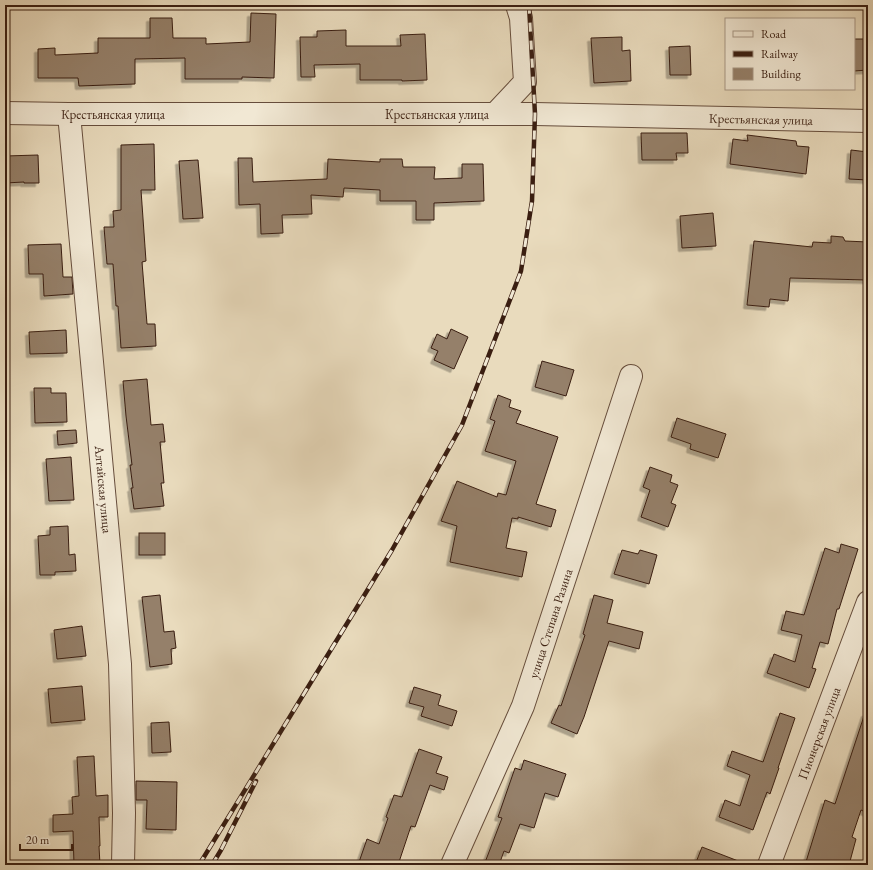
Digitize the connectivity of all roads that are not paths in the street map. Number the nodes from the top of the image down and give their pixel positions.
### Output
1 (517, 5) edge
2 (5, 113) edge
3 (69, 114) junction
4 (495, 114) junction
5 (868, 121) edge
6 (631, 376) dead end
7 (868, 602) edge
8 (123, 865) edge
9 (452, 865) edge
10 (769, 865) edge

1 - 4 street
2 - 3 street, Крестьянская улица
3 - 4 street, Крестьянская улица
3 - 8 street, Алтайская улица
4 - 5 street, Крестьянская улица
6 - 9 street, улица Степана Разина
7 - 10 street, Пионерская улица

